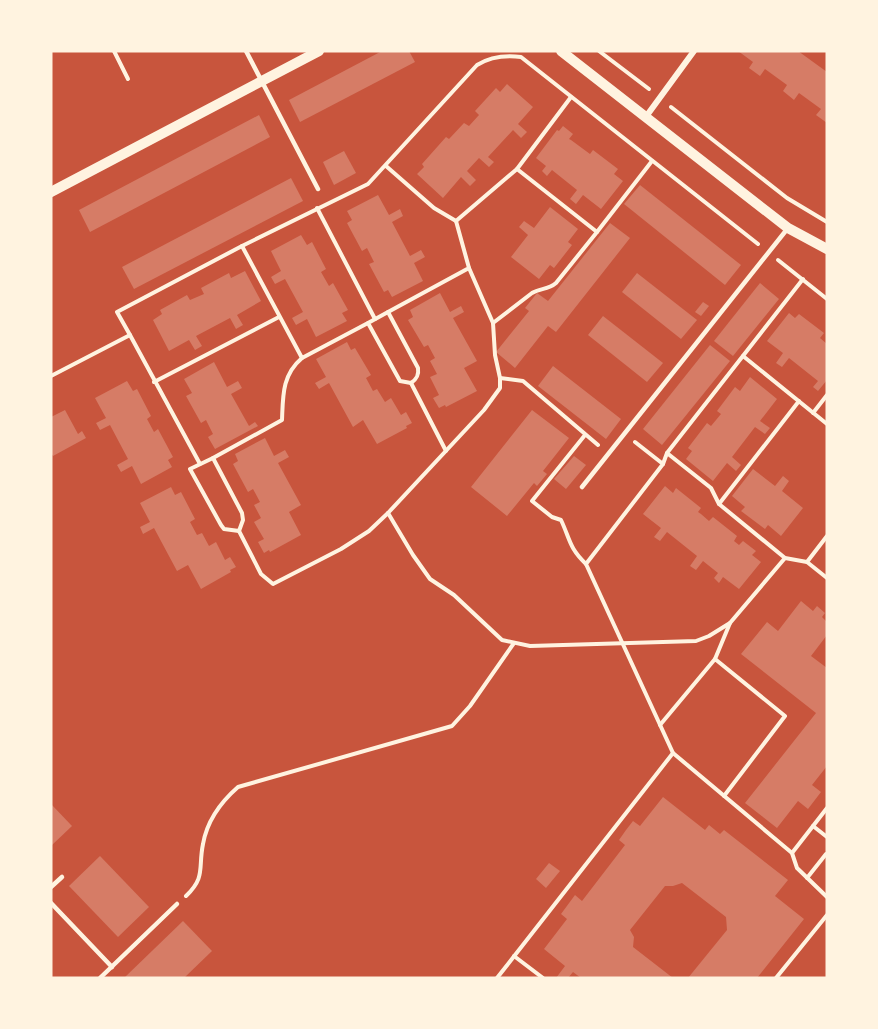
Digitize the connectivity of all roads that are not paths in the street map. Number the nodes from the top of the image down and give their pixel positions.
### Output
1 (246, 51) edge
2 (319, 51) edge
3 (561, 51) edge
4 (694, 51) edge
5 (262, 81) junction
6 (645, 118) junction
7 (318, 189) dead end
8 (51, 192) edge
9 (788, 228) junction
10 (827, 249) edge
11 (582, 487) dead end
12 (62, 877) dead end
13 (51, 887) edge
14 (51, 903) edge
15 (177, 904) road end
16 (112, 967) junction
17 (100, 978) edge

1 - 5 lane
2 - 5 street
3 - 6 street
4 - 6 street
5 - 7 lane
5 - 8 street
6 - 9 street
9 - 10 street
9 - 11 lane
12 - 13 lane
14 - 16 lane
15 - 16 lane
16 - 17 lane

